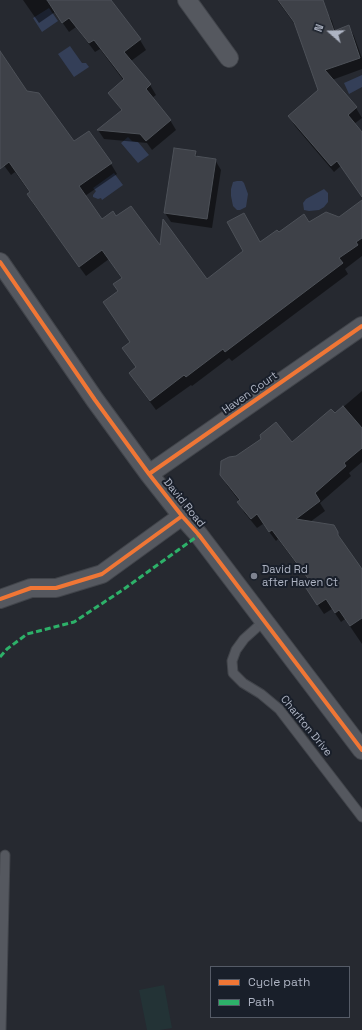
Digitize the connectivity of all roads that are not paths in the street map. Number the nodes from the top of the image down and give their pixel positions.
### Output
1 (187, 0) edge
2 (229, 58) dead end
3 (0, 262) edge
4 (362, 326) edge
5 (149, 474) junction
6 (182, 516) junction
7 (0, 599) edge
8 (264, 621) junction
9 (362, 750) edge
10 (362, 817) edge
11 (5, 855) dead end
12 (1, 1030) edge

1 - 2 street
3 - 5 street, David Road
4 - 5 street, Haven Court
5 - 6 street, David Road
6 - 7 street
6 - 8 street, David Road
8 - 9 street, David Road
8 - 10 lane, Charlton Drive
11 - 12 lane

